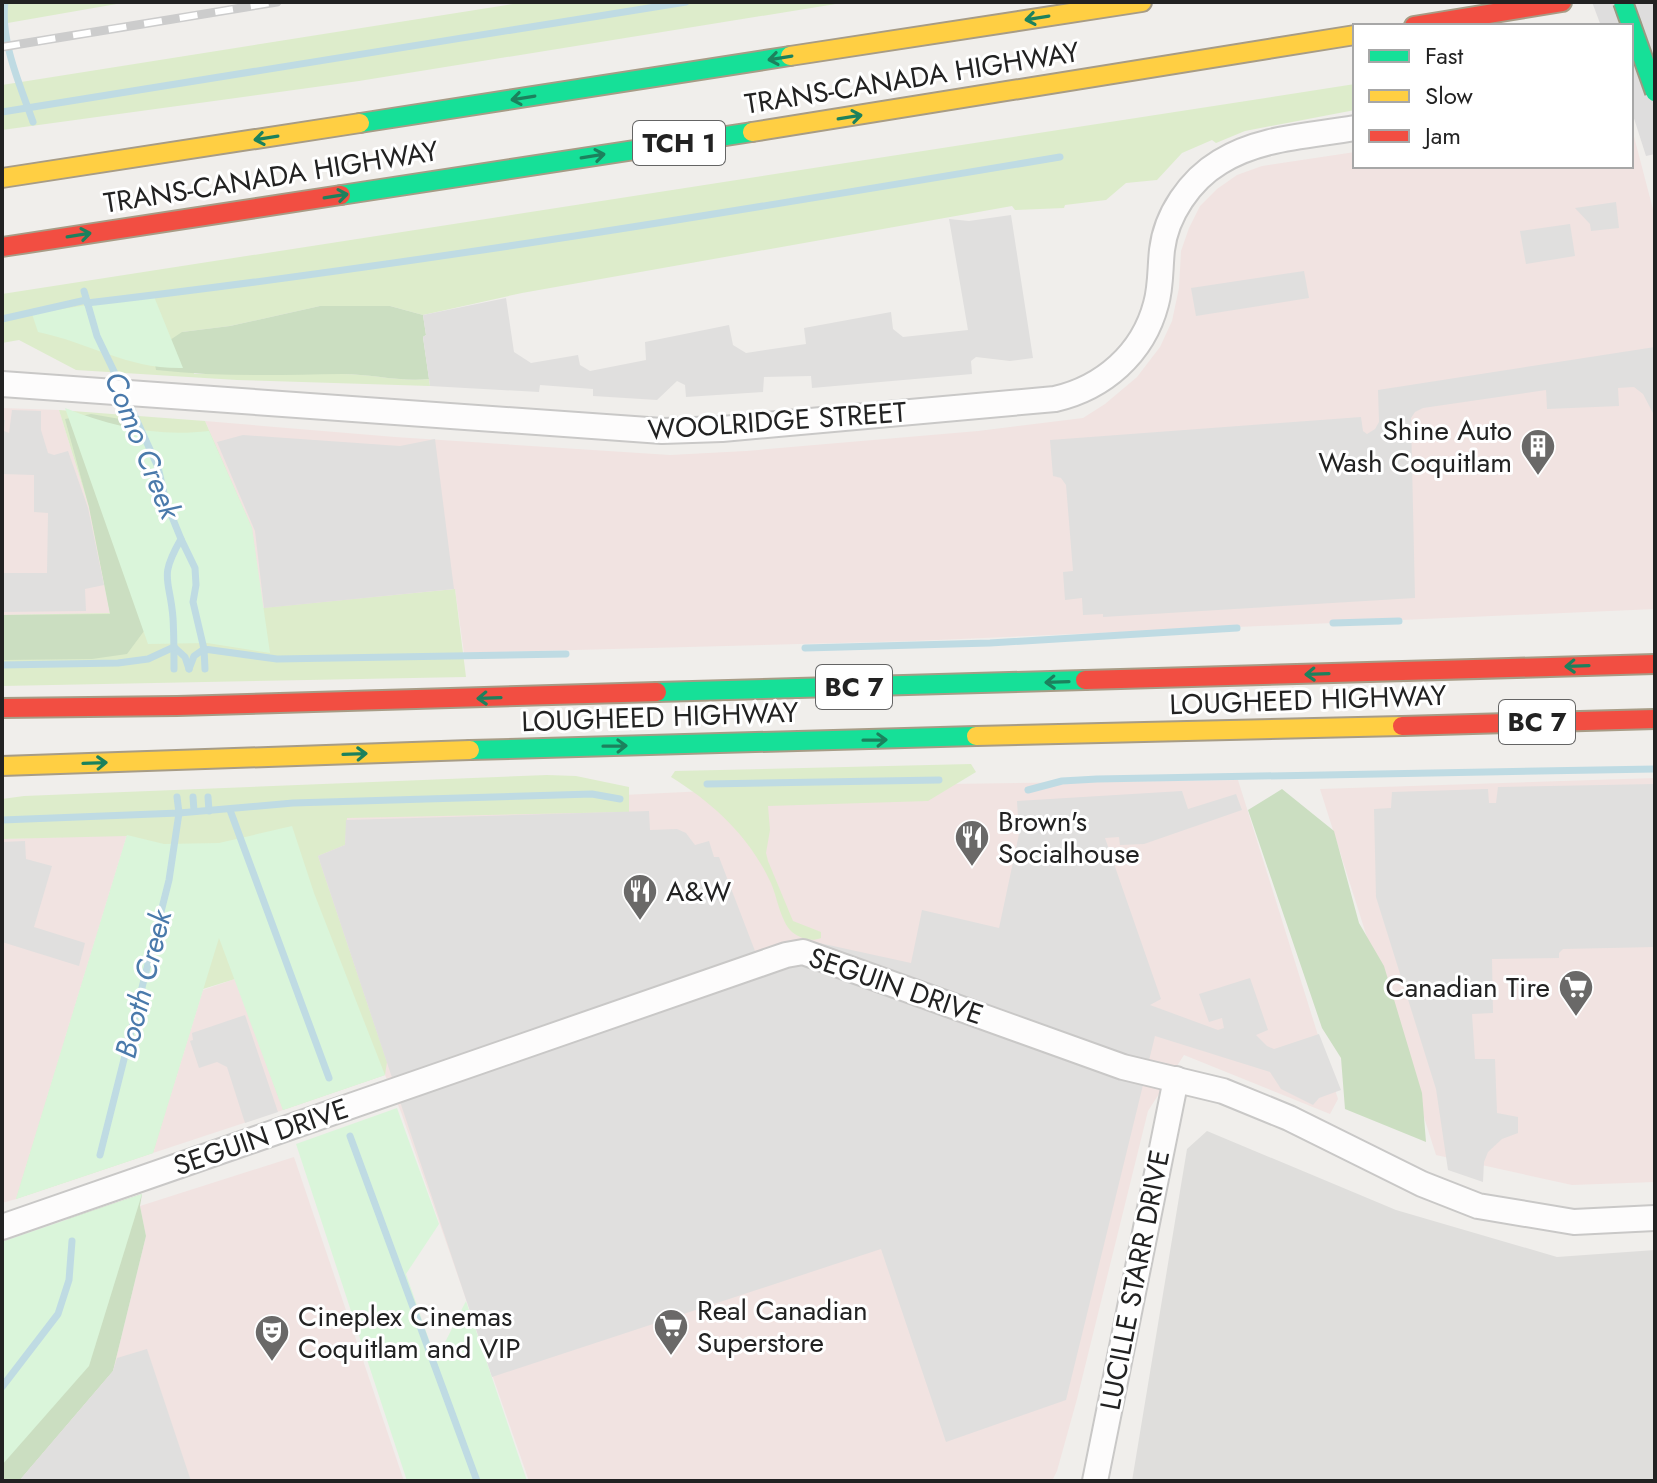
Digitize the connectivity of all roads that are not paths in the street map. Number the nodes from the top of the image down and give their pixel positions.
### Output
1 (1142, 2) edge
2 (1562, 2) edge
3 (1623, 2) edge
4 (1426, 24) edge
5 (1631, 24) edge
6 (1633, 30) edge
7 (1353, 35) edge
8 (1655, 81) edge
9 (1633, 84) edge
10 (1655, 92) edge
11 (1353, 128) edge
12 (2, 178) edge
13 (2, 247) edge
14 (2, 384) edge
15 (1655, 664) edge
16 (2, 708) edge
17 (1655, 719) edge
18 (2, 766) edge
19 (1176, 1079) junction
20 (1655, 1218) edge
21 (2, 1227) edge
22 (1095, 1481) edge

1 -> 12 main road, TRANS-CANADA HIGHWAY / TCH 1
2 - 4 main road
3 - 5 main road, bridge
6 - 10 main road, bridge
13 -> 7 main road, TRANS-CANADA HIGHWAY / TCH 1
8 - 9 street
11 - 14 street, WOOLRIDGE STREET
15 -> 16 main road, LOUGHEED HIGHWAY / BC 7
18 -> 17 main road, LOUGHEED HIGHWAY / BC 7
19 - 20 street, SEGUIN DRIVE
19 - 21 street, SEGUIN DRIVE
19 - 22 street, LUCILLE STARR DRIVE

